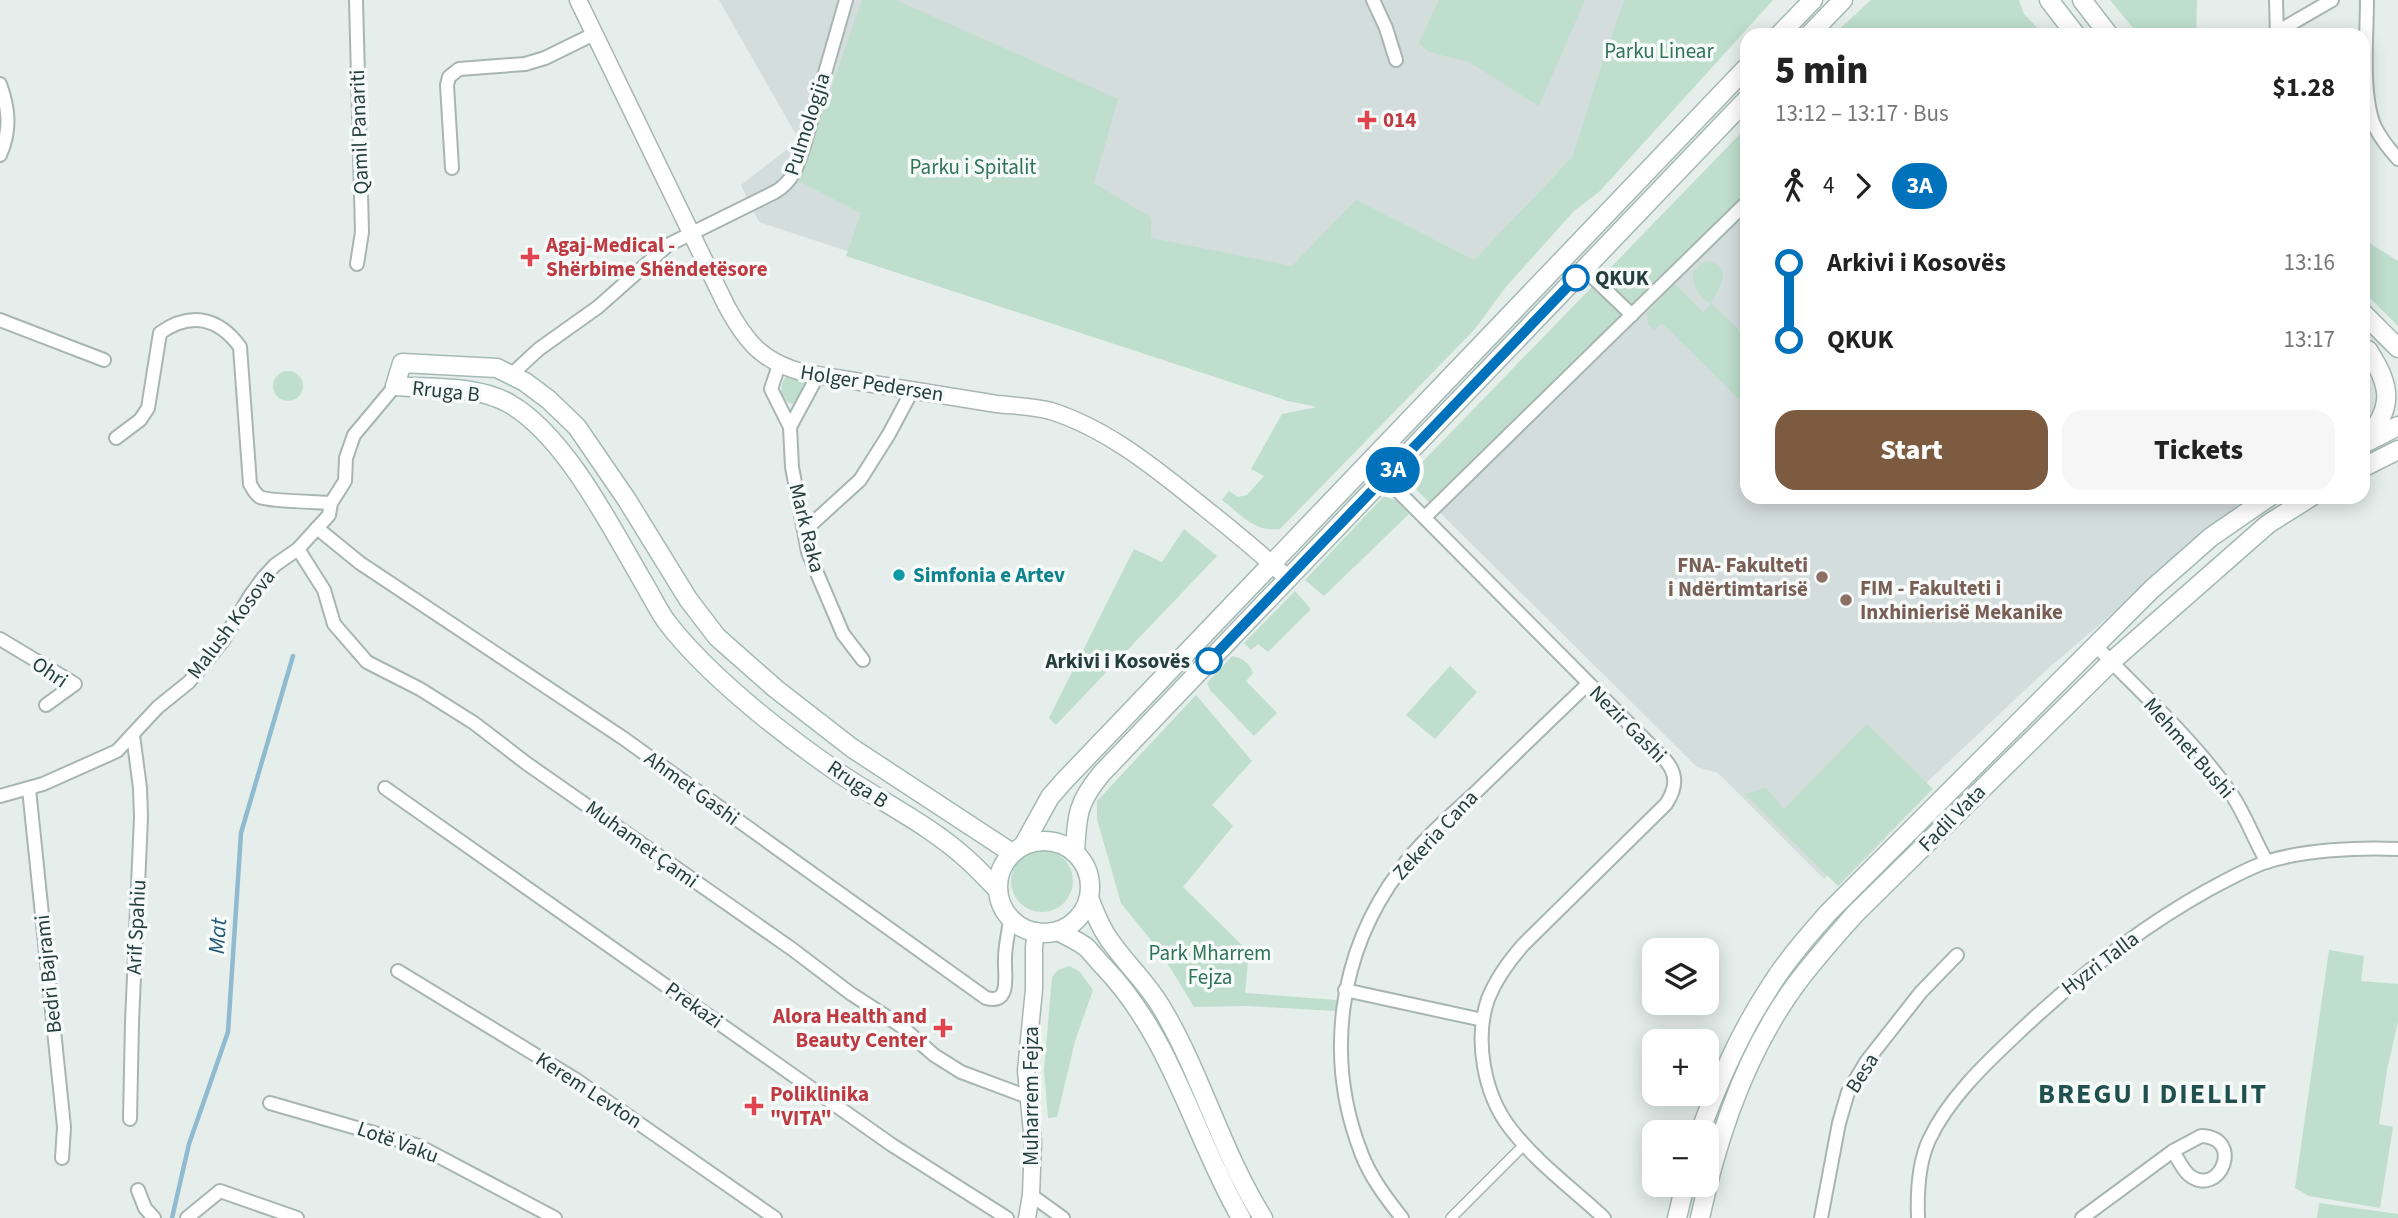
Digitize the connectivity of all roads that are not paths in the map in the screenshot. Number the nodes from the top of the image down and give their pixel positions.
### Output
1 (356, 0) edge
2 (578, 0) edge
3 (846, 0) edge
4 (1373, 0) edge
5 (1813, 0) edge
6 (1843, 0) edge
7 (2049, 0) edge
8 (2082, 0) edge
9 (2276, 0) edge
10 (2332, 0) edge
11 (2367, 0) edge
12 (1786, 28) edge
13 (1816, 28) edge
14 (2071, 28) edge
15 (2104, 28) edge
16 (2277, 28) edge
17 (2285, 28) edge
18 (2368, 28) edge
19 (594, 33) junction
20 (1396, 60) dead end
21 (1740, 74) edge
22 (0, 85) edge
23 (1740, 106) edge
24 (2370, 109) edge
25 (0, 155) edge
26 (2398, 159) edge
27 (452, 168) dead end
28 (1740, 209) edge
29 (691, 233) junction
30 (357, 264) dead end
31 (1584, 269) junction
32 (1632, 316) junction
33 (0, 320) edge
34 (2370, 320) edge
35 (2398, 348) edge
36 (2370, 352) edge
37 (2370, 354) edge
38 (104, 360) dead end
39 (779, 365) junction
40 (512, 374) junction
41 (818, 375) junction
42 (2398, 380) edge
43 (395, 386) junction
44 (913, 389) junction
45 (2398, 426) edge
46 (790, 427) junction
47 (2370, 434) edge
48 (116, 438) dead end
49 (2370, 440) edge
50 (2398, 450) edge
51 (2398, 460) edge
52 (2370, 464) edge
53 (2370, 465) edge
54 (1385, 478) junction
55 (331, 503) junction
56 (2259, 504) edge
57 (2301, 504) edge
58 (1425, 517) junction
59 (317, 528) junction
60 (805, 530) junction
61 (298, 549) junction
62 (1271, 563) junction
63 (1288, 579) junction
64 (0, 639) edge
65 (2095, 645) junction
66 (863, 660) dead end
67 (2111, 662) junction
68 (1588, 684) junction
69 (46, 705) dead end
70 (133, 735) junction
71 (385, 788) dead end
72 (29, 789) junction
73 (0, 796) edge
74 (1018, 849) junction
75 (2398, 849) edge
76 (1075, 853) junction
77 (2267, 862) junction
78 (998, 890) junction
79 (1088, 898) junction
80 (1010, 919) junction
81 (1037, 931) junction
82 (1058, 931) junction
83 (1957, 955) dead end
84 (398, 971) dead end
85 (1345, 990) junction
86 (1483, 1020) junction
87 (1028, 1097) junction
88 (270, 1102) dead end
89 (130, 1119) dead end
90 (1705, 1120) edge
91 (1525, 1144) junction
92 (2173, 1151) dead end
93 (62, 1158) dead end
94 (138, 1190) dead end
95 (1031, 1195) junction
96 (1682, 1197) edge
97 (548, 1216) edge
98 (288, 1217) edge
99 (154, 1218) edge
100 (187, 1218) edge
101 (775, 1218) edge
102 (1007, 1218) edge
103 (1027, 1218) edge
104 (1063, 1218) edge
105 (1241, 1218) edge
106 (1263, 1218) edge
107 (1402, 1218) edge
108 (1451, 1218) edge
109 (1604, 1218) edge
110 (1677, 1218) edge
111 (1700, 1218) edge
112 (1822, 1218) edge
113 (1917, 1218) edge
114 (2082, 1218) edge

1 - 30 street, Qamil Panariti
2 - 19 street, Holger Pedersen
3 - 29 street, Pulmologjia
4 - 20 street
5 - 12 main road
6 - 13 main road
7 - 14 main road
8 - 15 main road
9 - 16 street
10 - 17 street
11 - 18 street
19 - 27 street
19 - 29 street, Holger Pedersen
21 - 62 main road
22 - 25 street
23 - 31 main road
24 - 26 street
28 - 32 street
29 - 39 street, Holger Pedersen
29 - 40 street
31 - 32 street
31 - 54 main road
32 - 58 street
33 - 38 street
34 - 35 main road
36 - 42 main road
37 - 47 main road
39 - 41 street, Holger Pedersen
39 - 46 street, Mark Raka
40 - 43 main road, Rruga B
40 - 74 main road, Rruga B
41 - 44 street, Holger Pedersen
41 - 46 street
43 - 55 street, Malush Kosova
43 - 78 main road, Rruga B
44 - 60 street
44 - 62 street, Holger Pedersen
45 - 49 main road
46 - 60 street, Mark Raka
48 - 55 street
50 - 52 main road
51 - 53 main road
54 - 58 street, Nezir Gashi
54 - 63 main road
55 - 59 street, Malush Kosova
56 - 65 main road, Fadil Vata
57 - 67 main road, Fadil Vata
58 - 68 street, Nezir Gashi
59 - 61 street, Malush Kosova
59 - 80 street, Ahmet Gashi
60 - 66 street, Mark Raka
61 - 70 street, Malush Kosova
61 - 87 street, Muhamet Çami
62 - 63 street, Holger Pedersen
62 - 74 main road
63 - 76 main road
64 - 69 street, Ohri
65 - 67 street, Mehmet Bushi
65 - 90 main road, Fadil Vata
67 - 77 street, Mehmet Bushi
67 - 111 main road, Fadil Vata
68 - 85 street, Zekeria Cana
68 - 86 street, Nezir Gashi
70 - 72 street, Malush Kosova
70 - 89 street, Arif Spahiu
71 - 102 street, Prekazi
72 - 73 street, Malush Kosova
72 - 93 street, Bedri Bajrami
74 - 76 main road
74 - 78 main road
75 - 77 street, Hyzri Talla
76 - 79 main road
77 - 113 street, Hyzri Talla
78 - 80 main road
79 - 82 main road
79 - 106 main road
80 - 81 main road
81 - 82 main road
81 - 87 street, Muharrem Fejza
82 - 105 main road
83 - 112 street, Besa
84 - 101 street, Kerem Levton
85 - 86 street
85 - 107 street, Zekeria Cana
86 - 91 street, Nezir Gashi
87 - 95 street, Muharrem Fejza
88 - 97 street, Lotë Vaku
91 - 108 street
91 - 109 street, Nezir Gashi
92 - 114 street
94 - 99 street
95 - 103 street, Muharrem Fejza
95 - 104 street
96 - 110 main road
98 - 100 street

